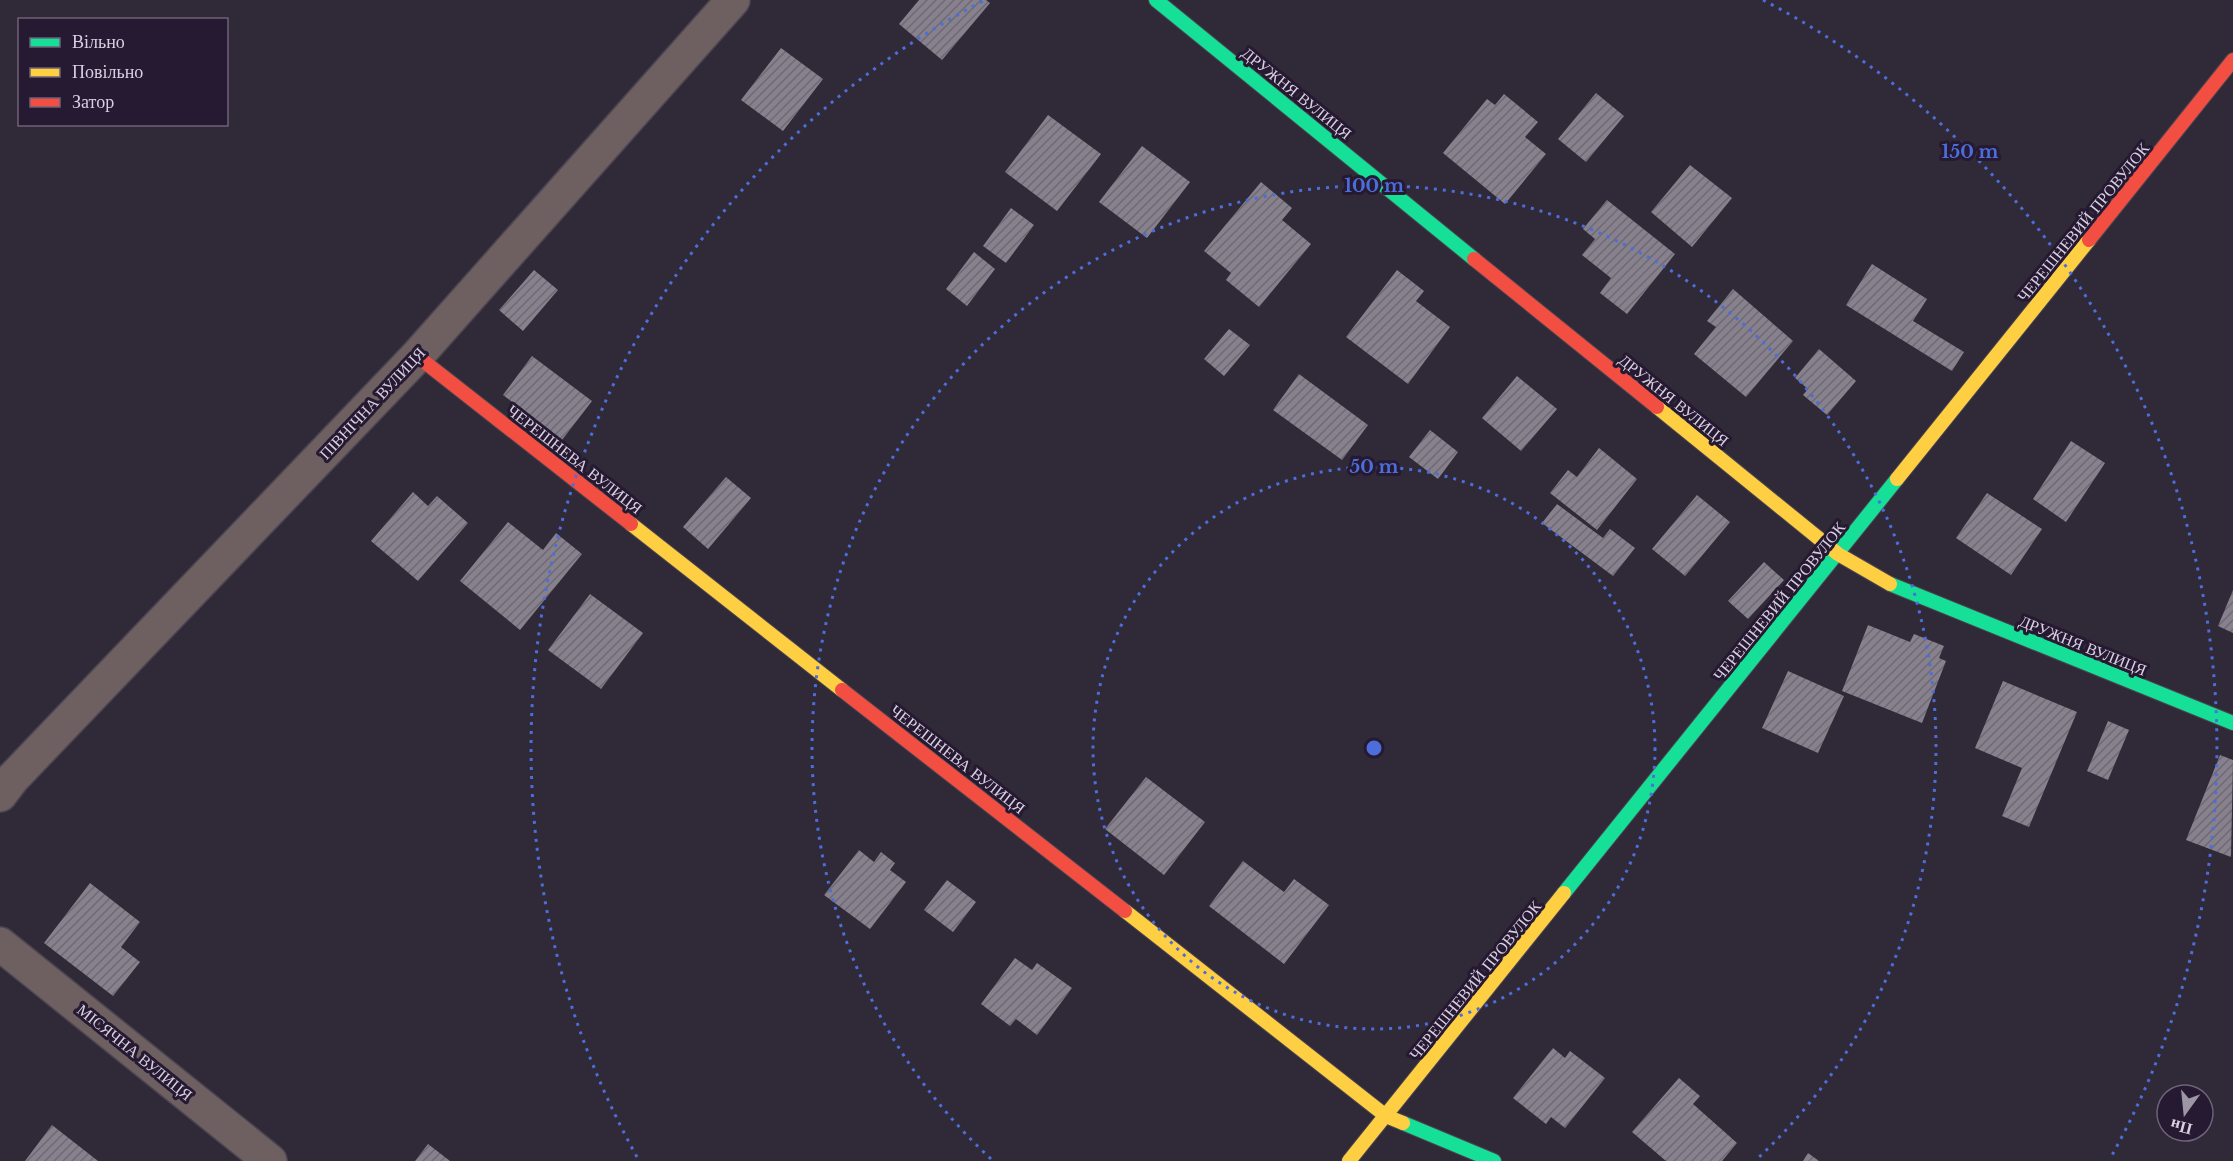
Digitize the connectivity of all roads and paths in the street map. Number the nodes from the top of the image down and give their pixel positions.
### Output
1 (733, 0) edge
2 (1156, 0) edge
3 (2233, 60) edge
4 (417, 356) junction
5 (1838, 554) junction
6 (2233, 723) edge
7 (0, 795) edge
8 (0, 944) edge
9 (1386, 1116) junction
10 (270, 1161) edge
11 (1349, 1161) edge
12 (1494, 1161) edge

1 - 4 street, ПІВНІЧНА ВУЛИЦЯ
2 - 5 street, ДРУЖНЯ ВУЛИЦЯ
3 - 5 street, ЧЕРЕШНЕВИЙ ПРОВУЛОК
4 - 7 street, ПІВНІЧНА ВУЛИЦЯ
4 - 9 street, ЧЕРЕШНЕВА ВУЛИЦЯ
5 - 6 street, ДРУЖНЯ ВУЛИЦЯ
5 - 9 street, ЧЕРЕШНЕВИЙ ПРОВУЛОК
8 - 10 street, МІСЯЧНА ВУЛИЦЯ
9 - 11 street, ЧЕРЕШНЕВИЙ ПРОВУЛОК
9 - 12 street, ЧЕРЕШНЕВА ВУЛИЦЯ

